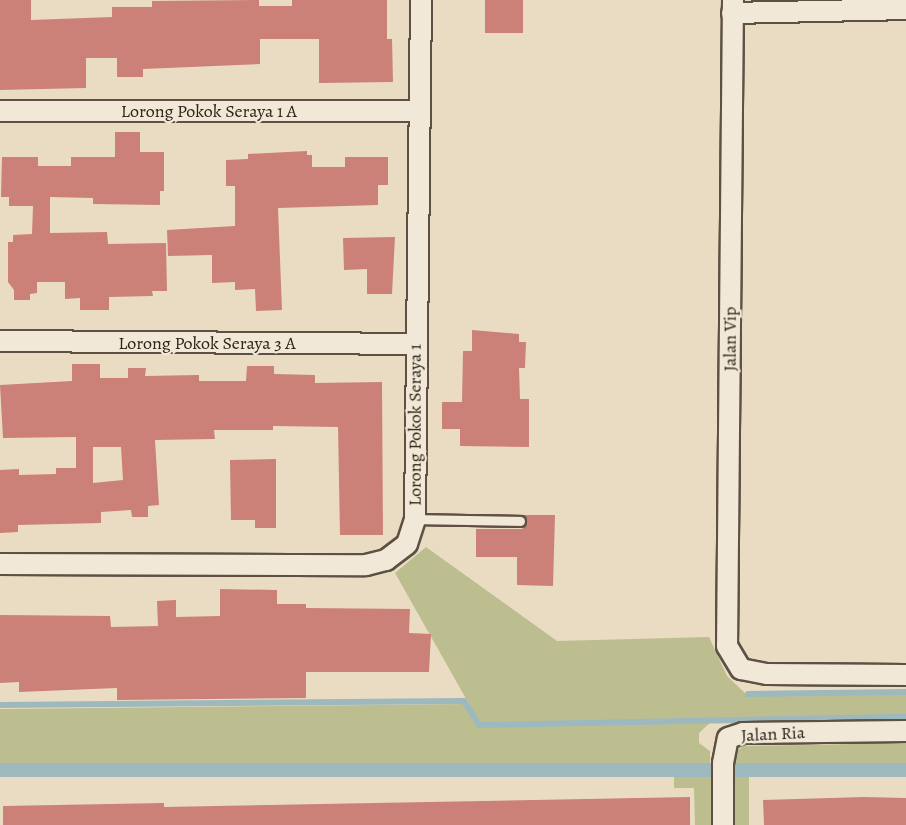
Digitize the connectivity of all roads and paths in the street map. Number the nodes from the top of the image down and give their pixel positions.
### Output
1 (421, 0) edge
2 (732, 6) edge
3 (906, 9) edge
4 (0, 111) edge
5 (418, 111) junction
6 (0, 341) edge
7 (415, 344) junction
8 (415, 519) junction
9 (520, 521) dead end
10 (0, 564) edge
11 (906, 675) edge
12 (906, 731) edge
13 (723, 825) edge

1 - 5 street, Lorong Pokok Seraya 1
2 - 3 street, Jalan Vip
2 - 11 street, Jalan Vip
4 - 5 street, Lorong Pokok Seraya 1 A
5 - 7 street, Lorong Pokok Seraya 1
6 - 7 street, Lorong Pokok Seraya 3 A
7 - 8 street, Lorong Pokok Seraya 1
8 - 9 lane
8 - 10 street, Lorong Pokok Seraya 1
12 - 13 street, Jalan Ria

